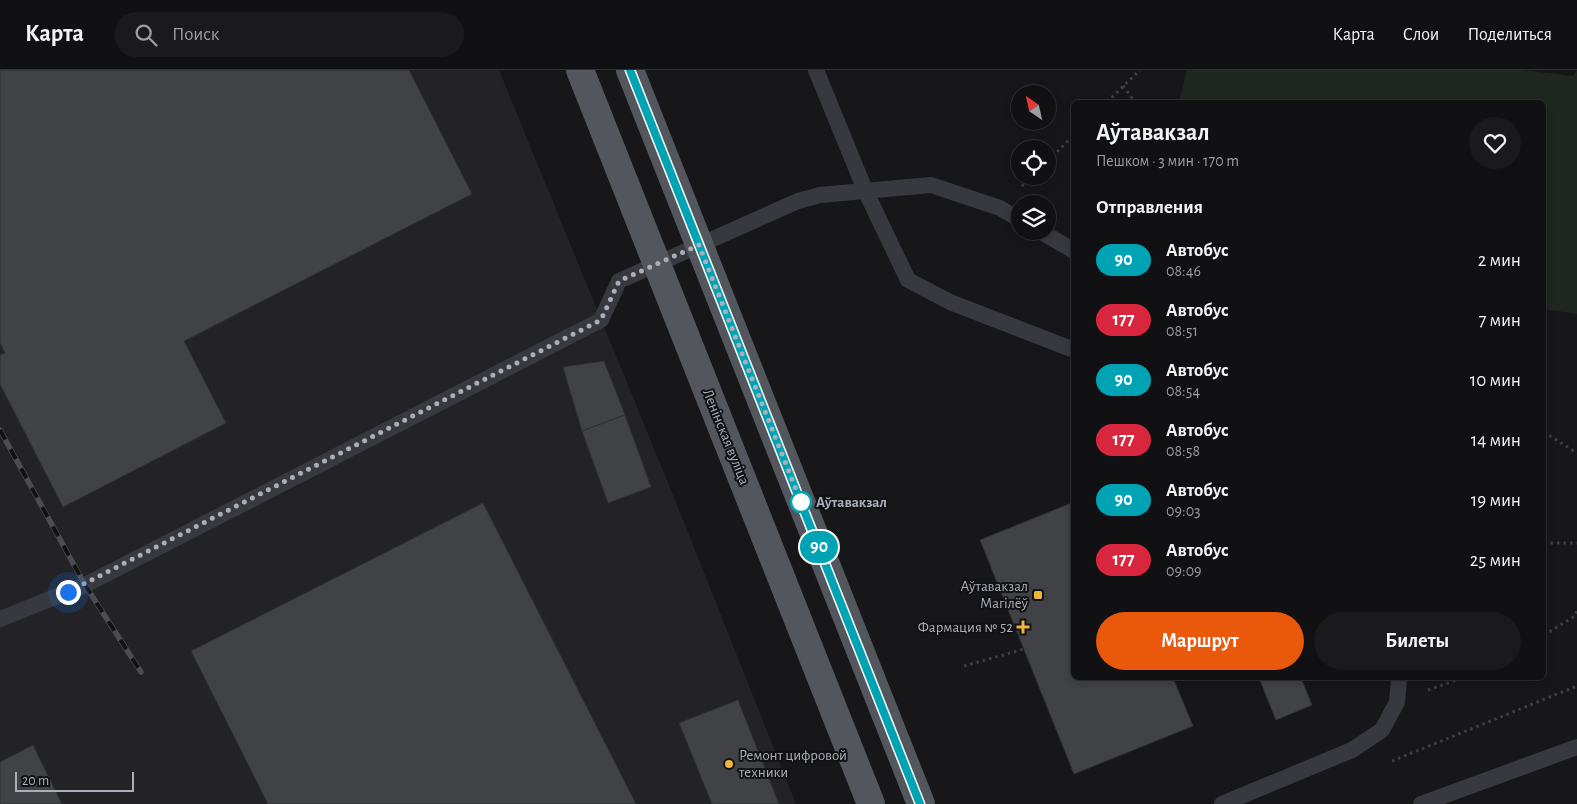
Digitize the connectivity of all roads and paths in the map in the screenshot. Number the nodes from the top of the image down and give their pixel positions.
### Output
1 (580, 70) edge
2 (630, 70) edge
3 (816, 70) edge
4 (1140, 70) edge
5 (1123, 86) junction
6 (1109, 100) edge
7 (1134, 100) edge
8 (1071, 138) edge
9 (1056, 153) edge
10 (865, 190) junction
11 (1011, 215) edge
12 (1055, 240) edge
13 (699, 245) junction
14 (1071, 249) edge
15 (657, 264) junction
16 (1071, 349) edge
17 (1546, 433) edge
18 (1577, 453) edge
19 (1546, 543) edge
20 (1577, 544) edge
21 (1577, 610) edge
22 (0, 619) edge
23 (1546, 634) edge
24 (1024, 649) dead end
25 (964, 666) dead end
26 (1399, 680) edge
27 (1577, 686) edge
28 (1577, 747) edge
29 (1386, 763) dead end
30 (871, 804) edge
31 (920, 804) edge
32 (1224, 804) edge
33 (1421, 804) edge

1 - 15 main road, Ленінская вуліца
2 - 13 main road
3 - 10 lane
4 - 5 path
5 - 6 path
5 - 7 path
8 - 9 path
10 - 11 lane
10 - 13 lane
10 - 16 lane
12 - 14 lane
13 - 15 lane
13 - 31 main road
15 - 22 lane
15 - 30 main road, Ленінская вуліца
17 - 18 path
19 - 20 path
21 - 23 path
24 - 25 path
26 - 32 lane
27 - 29 path
28 - 33 lane

